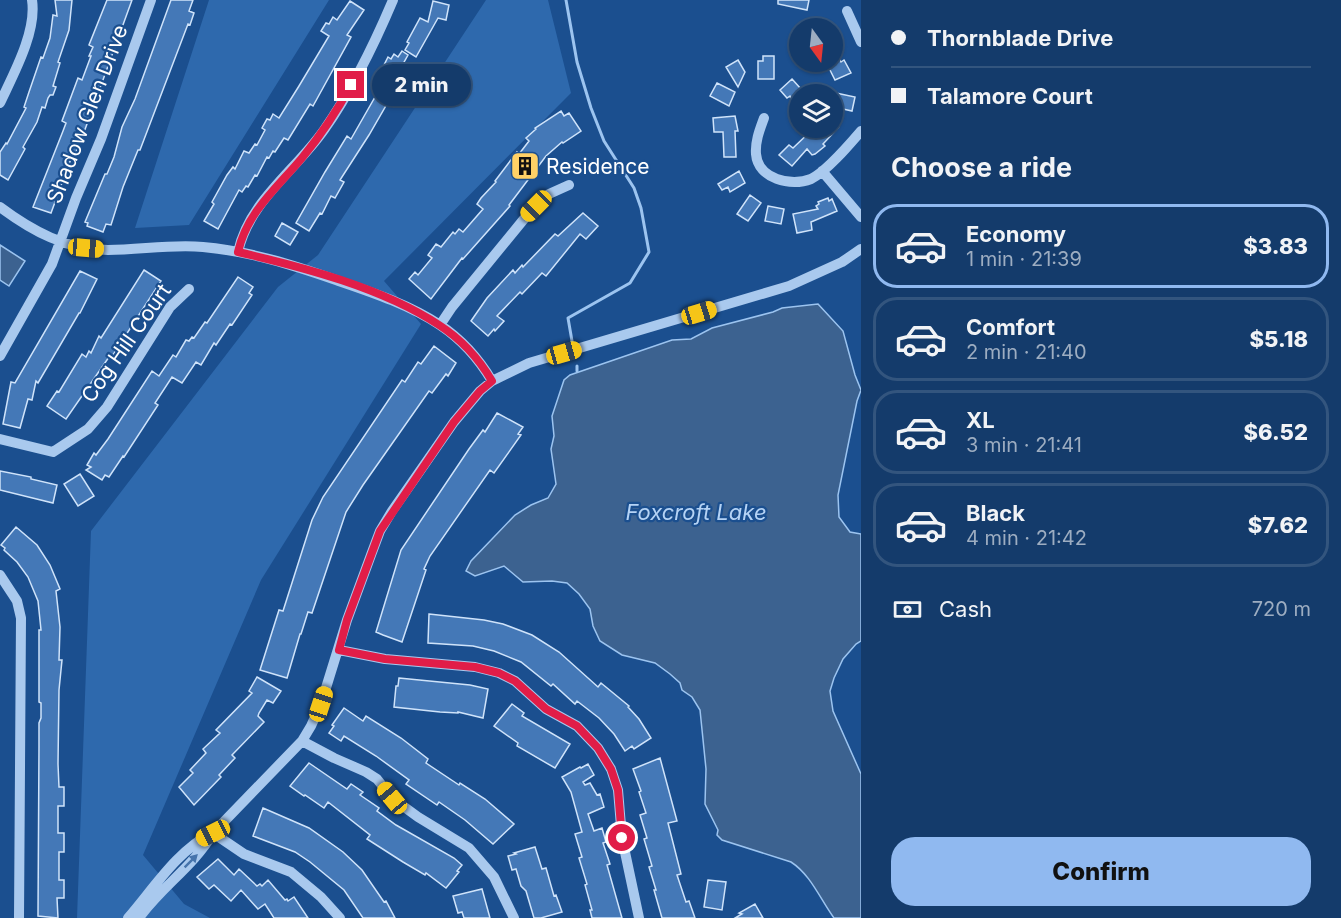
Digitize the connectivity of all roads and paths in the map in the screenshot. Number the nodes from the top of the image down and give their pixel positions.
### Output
1 (32, 0) edge
2 (151, 0) edge
3 (393, 0) edge
4 (847, 11) dead end
5 (861, 42) edge
6 (0, 103) edge
7 (764, 118) dead end
8 (861, 131) edge
9 (822, 171) junction
10 (569, 185) dead end
11 (0, 207) edge
12 (861, 217) edge
13 (60, 242) junction
14 (861, 249) edge
15 (238, 252) junction
16 (189, 289) dead end
17 (440, 325) junction
18 (0, 357) edge
19 (492, 381) junction
20 (0, 440) edge
21 (0, 575) edge
22 (339, 650) junction
23 (302, 741) junction
24 (213, 833) junction
25 (19, 918) edge
26 (128, 918) edge
27 (139, 918) edge
28 (340, 918) edge
29 (514, 918) edge
30 (639, 918) edge

1 - 6 street
2 - 13 street, Shadow Glen Drive
3 - 15 street
4 - 5 street
7 - 9 street
8 - 9 street
9 - 12 street
10 - 17 street
11 - 13 street
13 - 15 street
13 - 18 street, Shadow Glen Drive
14 - 19 street
15 - 17 street
16 - 20 street, Cog Hill Court
17 - 19 street
19 - 22 street
21 - 25 street
22 - 23 street
22 - 30 street
23 - 24 street
23 - 29 street
24 - 26 street
27 -> 24 street
24 - 28 street

